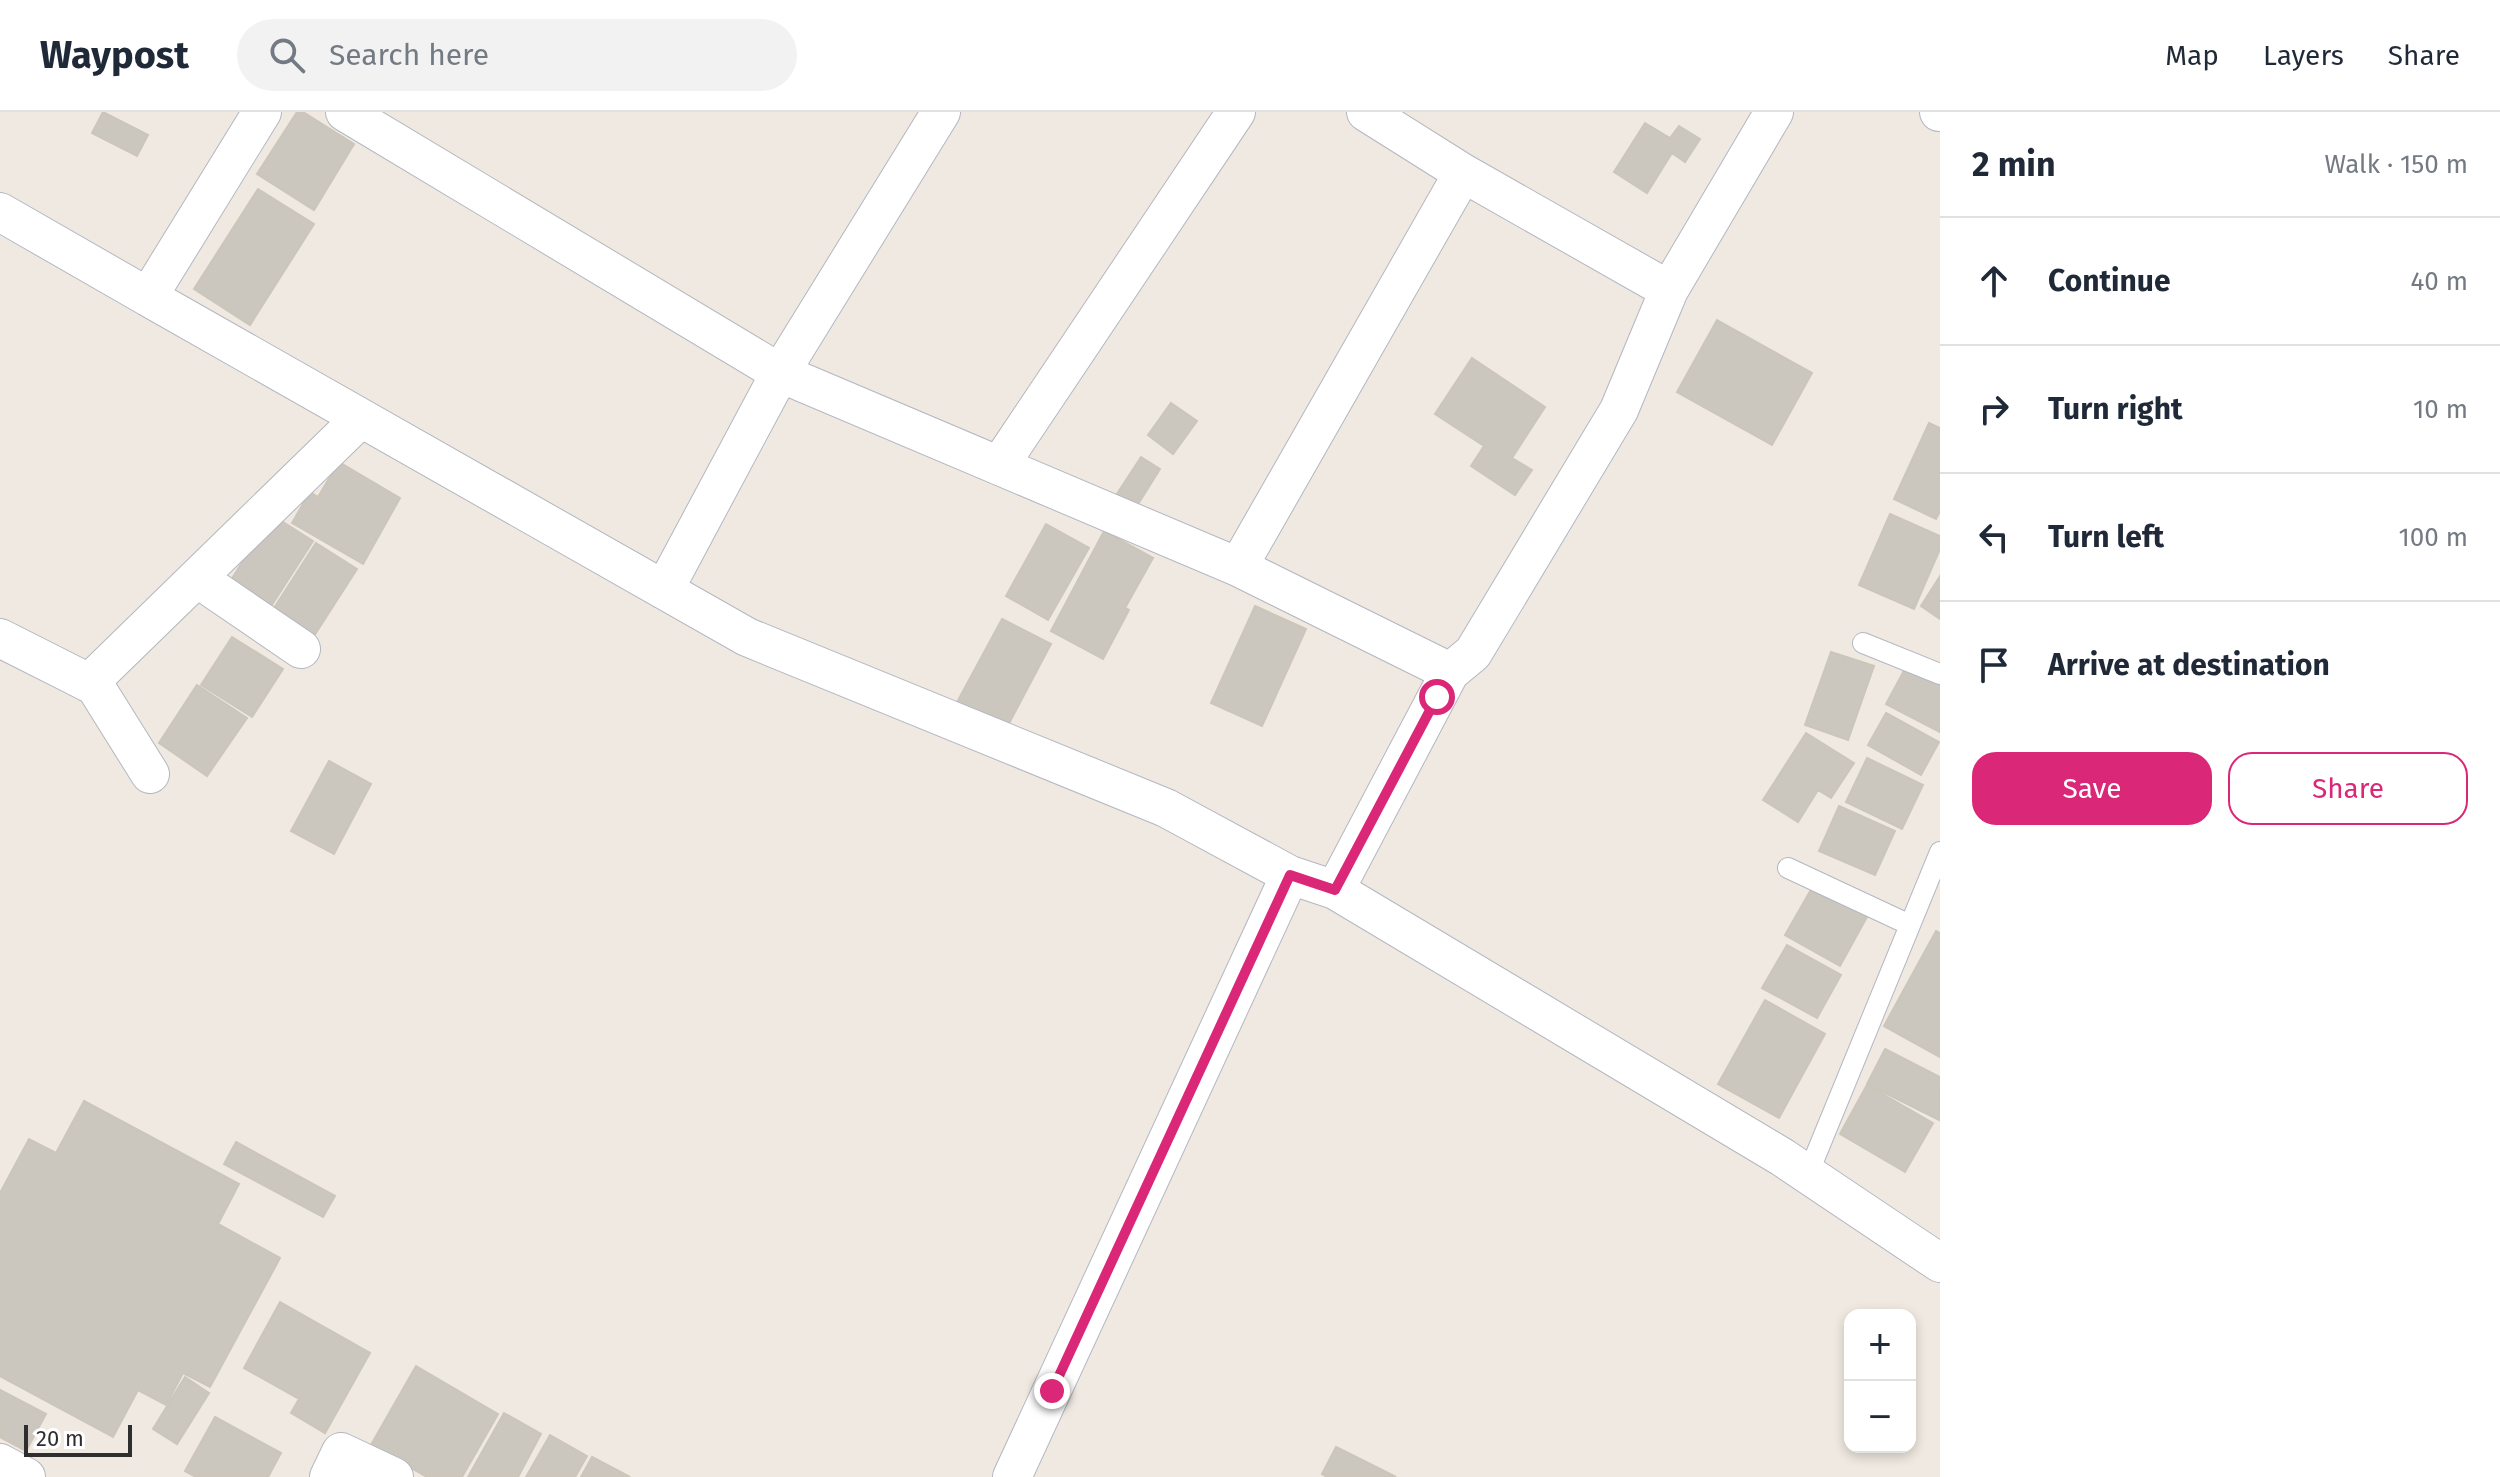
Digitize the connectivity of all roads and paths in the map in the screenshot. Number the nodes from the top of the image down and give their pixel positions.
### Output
1 (262, 112) edge
2 (345, 112) edge
3 (941, 112) edge
4 (1236, 112) edge
5 (1366, 112) edge
6 (1774, 112) edge
7 (1463, 173) junction
8 (0, 212) edge
9 (1669, 290) junction
10 (148, 297) junction
11 (780, 373) junction
12 (361, 418) junction
13 (999, 466) junction
14 (1238, 567) junction
15 (197, 578) junction
16 (664, 590) junction
17 (0, 638) edge
18 (1863, 643) dead end
19 (301, 649) dead end
20 (1450, 672) junction
21 (1940, 674) edge
22 (89, 683) junction
23 (150, 774) dead end
24 (1940, 852) edge
25 (1788, 868) dead end
26 (1290, 875) junction
27 (1335, 890) junction
28 (1910, 925) junction
29 (1808, 1174) junction
30 (1940, 1263) edge
31 (0, 1463) edge
32 (26, 1477) edge
33 (329, 1477) edge
34 (394, 1477) edge
35 (1012, 1477) edge

1 - 10 street
2 - 11 street
3 - 11 street
4 - 13 street
5 - 7 street
6 - 9 street
7 - 9 street
7 - 14 street
8 - 10 street
9 - 20 street
10 - 12 street
11 - 13 street
11 - 16 street
12 - 15 street
12 - 16 street
13 - 14 street
14 - 20 street
15 - 19 street
15 - 22 street
16 - 26 street
17 - 22 street
18 - 21 lane
20 - 27 street
22 - 23 street
24 - 28 lane
25 - 28 lane
26 - 27 street
26 - 35 street
27 - 29 street
28 - 29 lane
29 - 30 street
31 - 32 street
33 - 34 street

